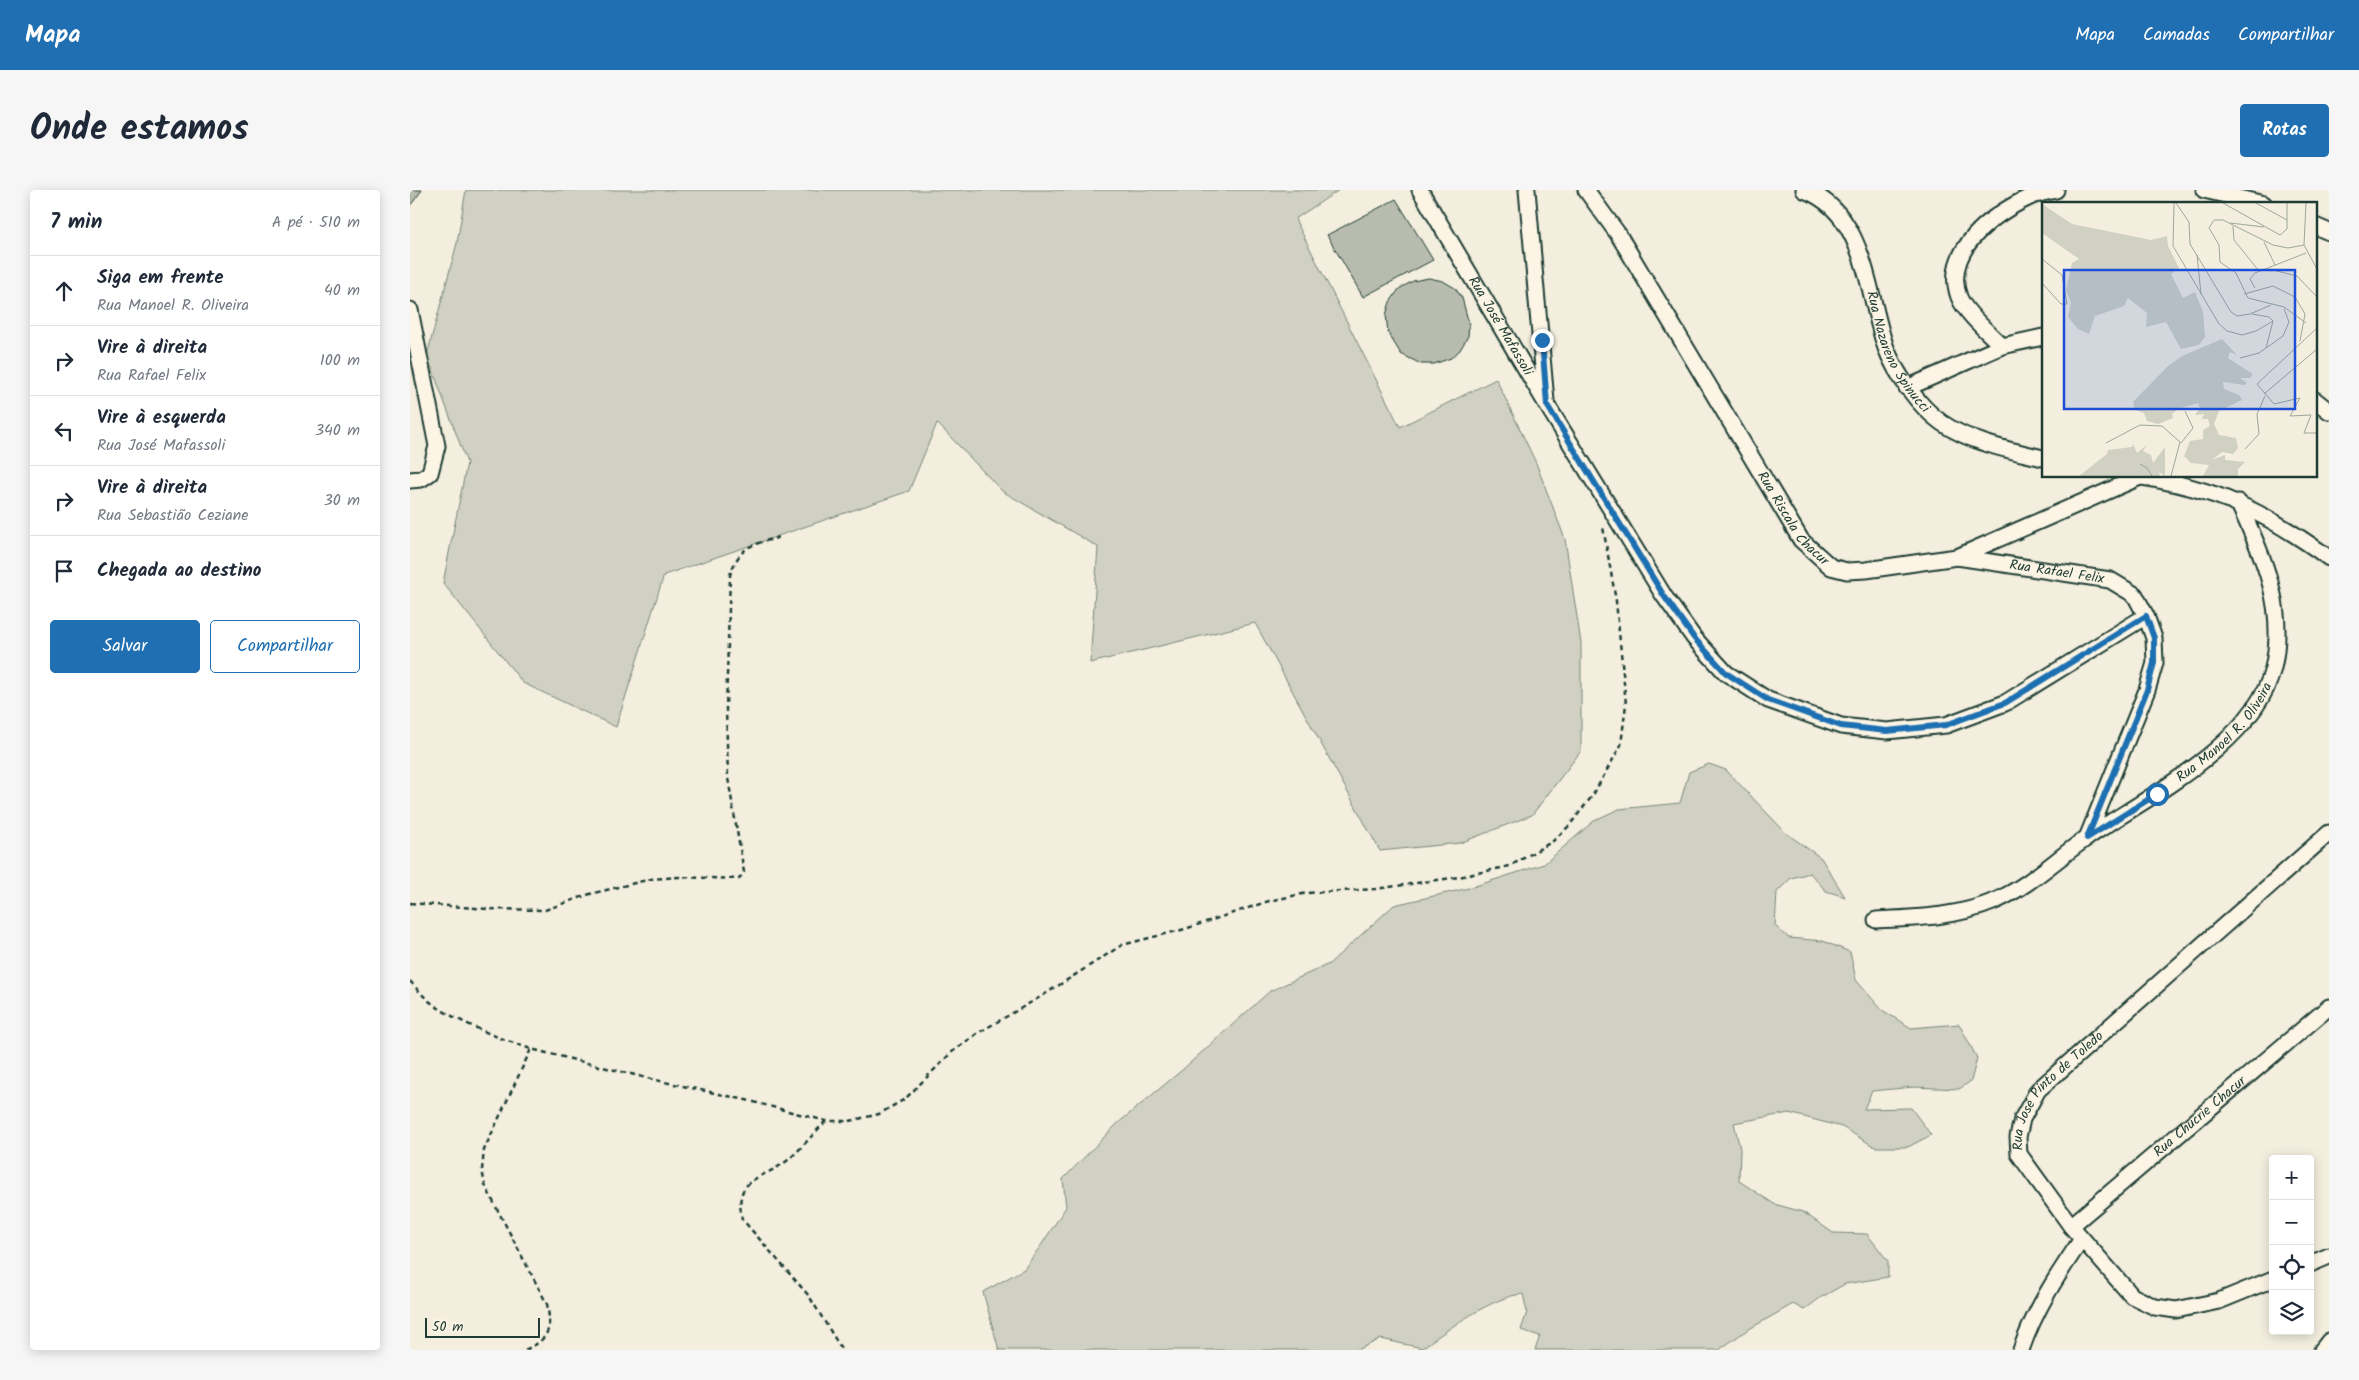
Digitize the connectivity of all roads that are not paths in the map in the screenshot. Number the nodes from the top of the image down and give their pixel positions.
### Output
1 (1420, 190) edge
2 (1527, 190) edge
3 (1586, 190) edge
4 (2056, 190) edge
5 (2204, 190) edge
6 (1810, 191) edge
7 (2028, 193) edge
8 (2255, 202) edge
9 (2316, 226) edge
10 (2329, 232) edge
11 (410, 310) edge
12 (2042, 337) edge
13 (2002, 346) junction
14 (1906, 388) junction
15 (2316, 401) edge
16 (1547, 405) junction
17 (2329, 411) edge
18 (2042, 458) edge
19 (2134, 478) edge
20 (2148, 478) edge
21 (410, 480) edge
22 (2238, 502) junction
23 (1957, 557) junction
24 (2329, 558) edge
25 (2146, 616) junction
26 (2329, 833) edge
27 (2087, 838) junction
28 (1876, 920) dead end
29 (2329, 1007) edge
30 (2071, 1226) junction
31 (2082, 1239) junction
32 (2329, 1256) edge
33 (2314, 1262) edge
34 (2269, 1281) edge
35 (2329, 1341) edge
36 (2021, 1350) edge
37 (2322, 1350) edge

1 - 16 street, Rua José Mafassoli
2 - 16 street
3 - 23 street, Rua Riscala Chacur
4 - 7 street
5 - 8 street
6 - 14 street, Rua Nazareno Spinucci
7 - 13 street
9 - 10 street
11 - 21 street
12 - 13 street
13 - 14 street
14 - 18 street, Rua Nazareno Spinucci
15 - 17 street
16 - 25 street, Rua José Mafassoli
19 - 23 street, Rua Riscala Chacur
20 - 22 street
22 - 24 street
22 - 27 street, Rua Manoel R. Oliveira
23 - 25 street, Rua Rafael Felix
25 - 27 street, Rua Rafael Felix
26 - 30 street, Rua José Pinto de Toledo
27 - 28 street, Rua Manoel R. Oliveira
29 - 30 street, Rua Chucrie Chacur
30 - 31 street, Rua José Pinto de Toledo
31 - 34 street, Rua José Pinto de Toledo
31 - 36 street
32 - 33 street
35 - 37 street

